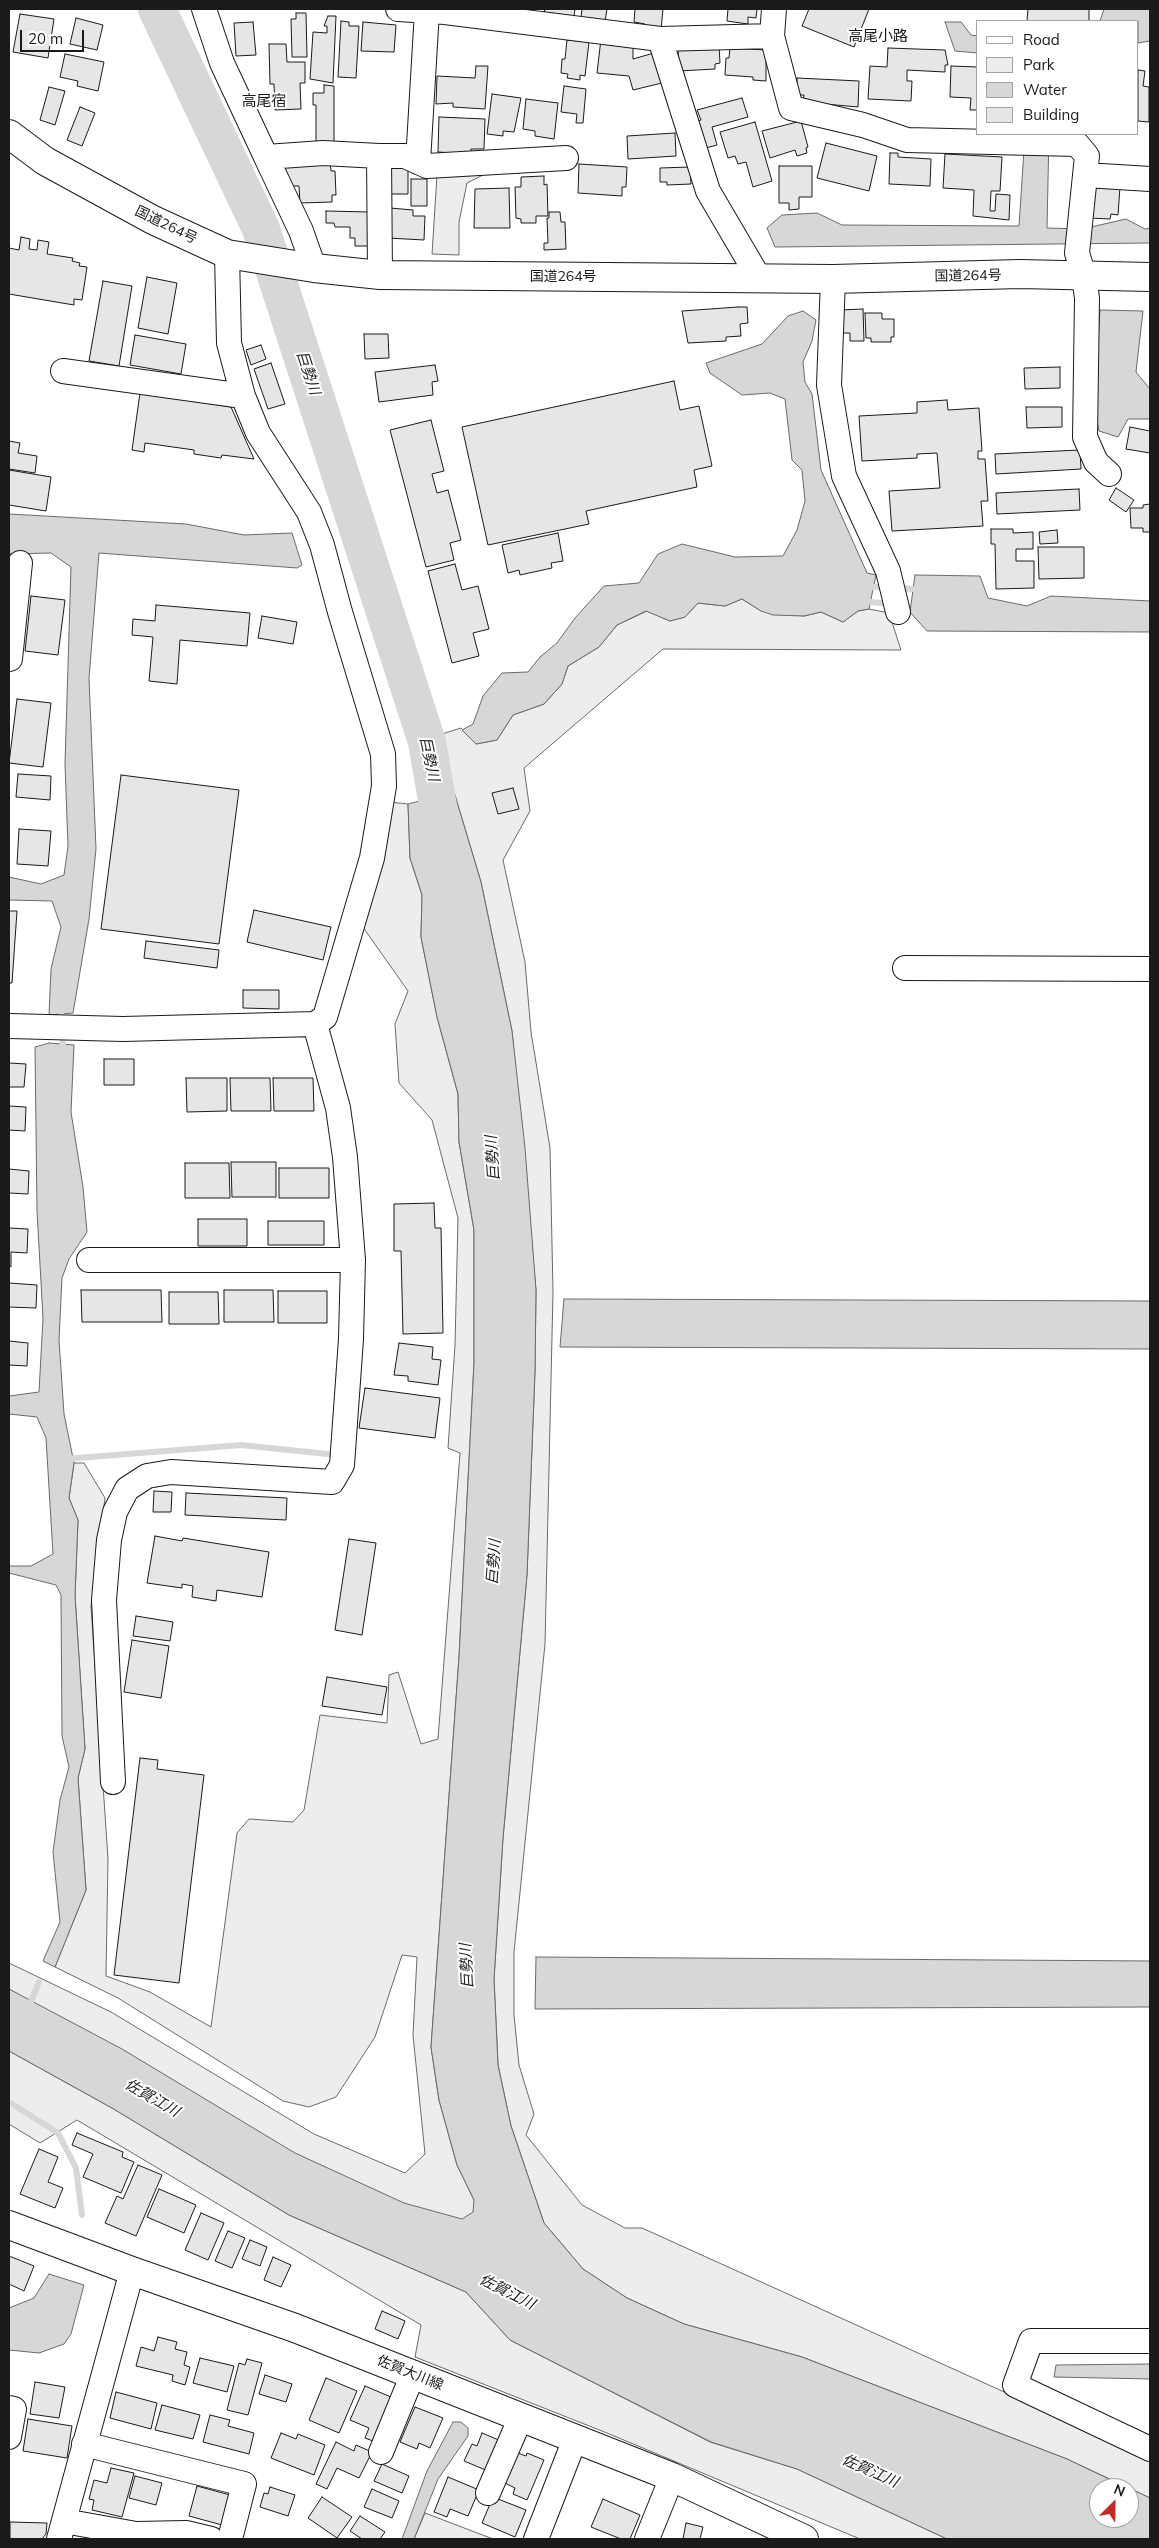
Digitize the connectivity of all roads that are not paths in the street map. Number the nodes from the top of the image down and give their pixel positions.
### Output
1 (204, 9) edge
2 (398, 9) edge
3 (774, 9) edge
4 (439, 11) edge
5 (536, 16) edge
6 (772, 36) junction
7 (660, 39) junction
8 (9, 134) edge
9 (378, 156) junction
10 (266, 157) junction
11 (566, 158) dead end
12 (418, 162) junction
13 (1085, 175) junction
14 (1150, 179) edge
15 (233, 255) junction
16 (1081, 264) junction
17 (307, 266) junction
18 (380, 275) junction
19 (1150, 277) edge
20 (759, 278) junction
21 (832, 279) junction
22 (63, 371) dead end
23 (243, 396) junction
24 (1108, 474) dead end
25 (20, 563) dead end
26 (898, 612) dead end
27 (9, 663) edge
28 (905, 968) dead end
29 (1150, 969) edge
30 (315, 1024) junction
31 (9, 1026) edge
32 (90, 1260) dead end
33 (353, 1260) junction
34 (113, 1782) dead end
35 (9, 2225) edge
36 (132, 2271) junction
37 (1150, 2341) edge
38 (414, 2374) junction
39 (9, 2408) edge
40 (521, 2417) junction
41 (9, 2437) edge
42 (575, 2439) junction
43 (84, 2444) junction
44 (1150, 2449) edge
45 (381, 2452) dead end
46 (672, 2478) junction
47 (488, 2493) dead end
48 (62, 2530) edge
49 (211, 2539) edge
50 (230, 2539) edge
51 (536, 2539) edge
52 (647, 2539) edge
53 (804, 2539) edge

1 - 10 street
2 - 4 street
3 - 6 street
4 - 5 street
4 - 12 street
5 - 7 street
6 - 7 street
6 - 13 street
7 - 20 street
8 - 15 main road, 国道264号
9 - 10 street
9 - 12 street
9 - 18 street
10 - 17 street
11 - 12 street
13 - 14 street
13 - 16 street
15 - 17 main road, 国道264号
15 - 23 street
16 - 19 main road, 国道264号
16 - 21 main road, 国道264号
16 - 24 street
17 - 18 main road, 国道264号
18 - 20 main road, 国道264号
20 - 21 main road, 国道264号
21 - 26 street
22 - 23 street
23 - 30 street
25 - 27 street
28 - 29 street
30 - 31 street
30 - 33 street
32 - 33 street
33 - 34 street
35 - 36 main road, 佐賀大川線
36 - 38 main road, 佐賀大川線
36 - 43 street
37 - 44 street
38 - 40 main road, 佐賀大川線
38 - 45 street
39 - 41 street
40 - 42 main road, 佐賀大川線
40 - 47 street
42 - 46 main road, 佐賀大川線
42 - 51 street
43 - 48 street
43 - 50 street
46 - 52 street
46 - 53 main road, 佐賀大川線
48 - 49 street

